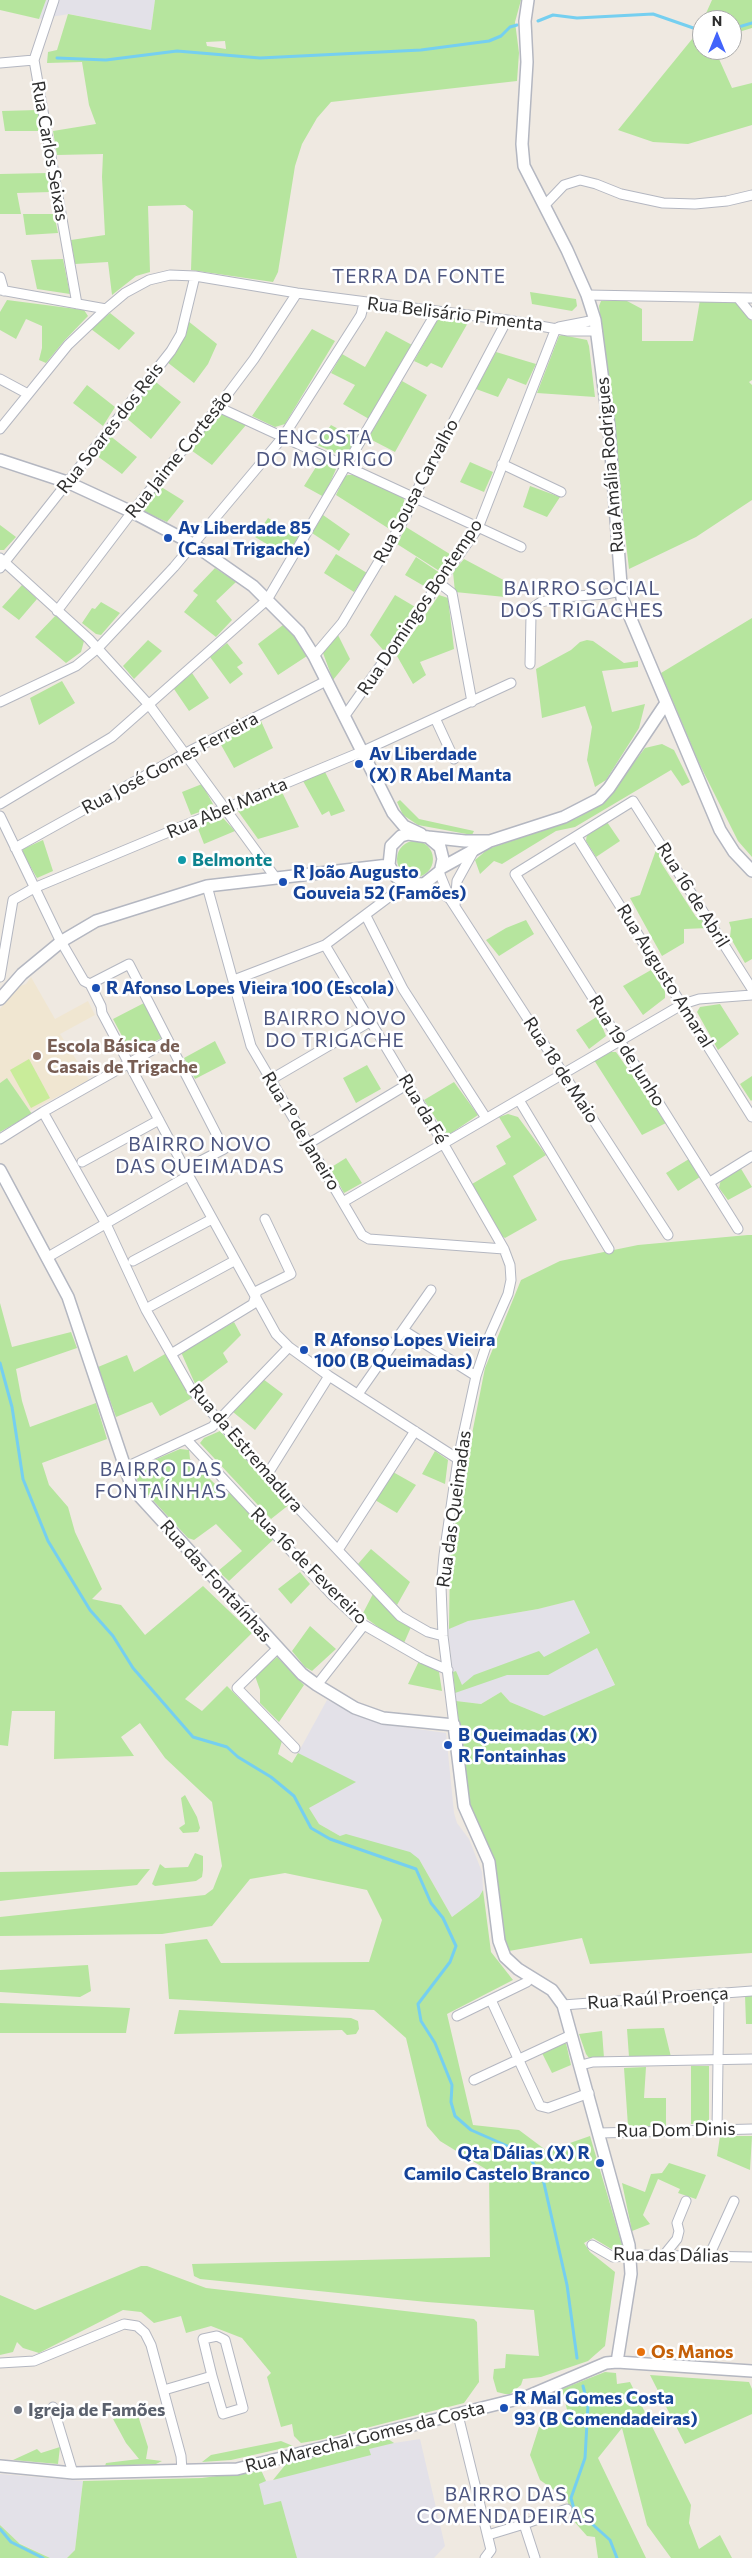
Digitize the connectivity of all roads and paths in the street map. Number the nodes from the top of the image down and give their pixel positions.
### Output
1 (54, 0) edge
2 (528, 0) edge
3 (34, 60) junction
4 (0, 63) edge
5 (752, 195) edge
6 (544, 206) junction
7 (195, 276) junction
8 (0, 277) edge
9 (2, 291) edge
10 (297, 293) junction
11 (587, 295) junction
12 (738, 298) junction
13 (752, 298) edge
14 (364, 302) junction
15 (77, 304) junction
16 (106, 309) junction
17 (438, 311) junction
18 (752, 315) edge
19 (507, 320) junction
20 (596, 326) junction
21 (556, 328) junction
22 (0, 379) edge
23 (28, 394) junction
24 (218, 407) junction
25 (0, 429) edge
26 (283, 437) junction
27 (0, 460) edge
28 (502, 464) junction
29 (347, 467) junction
30 (67, 482) junction
31 (561, 492) dead end
32 (414, 496) junction
33 (132, 512) junction
34 (478, 528) junction
35 (193, 544) junction
36 (521, 547) dead end
37 (2, 563) edge
38 (439, 582) junction
39 (621, 591) junction
40 (267, 600) junction
41 (57, 611) junction
42 (98, 648) junction
43 (314, 656) junction
44 (530, 664) dead end
45 (326, 681) junction
46 (512, 683) dead end
47 (0, 702) edge
48 (472, 702) junction
49 (666, 703) junction
50 (150, 706) junction
51 (344, 717) junction
52 (435, 718) junction
53 (361, 752) junction
54 (184, 754) junction
55 (454, 759) dead end
56 (0, 804) edge
57 (227, 809) junction
58 (393, 813) junction
59 (0, 816) edge
60 (424, 835) junction
61 (576, 836) junction
62 (490, 841) junction
63 (391, 846) junction
64 (16, 848) junction
65 (473, 852) junction
66 (389, 864) junction
67 (440, 870) junction
68 (752, 871) edge
69 (275, 877) junction
70 (415, 885) junction
71 (207, 886) junction
72 (34, 888) junction
73 (452, 902) junction
74 (366, 916) junction
75 (62, 941) junction
76 (325, 945) junction
77 (0, 977) edge
78 (234, 980) junction
79 (90, 984) junction
80 (752, 989) edge
81 (752, 994) edge
82 (0, 996) edge
83 (682, 1004) junction
84 (371, 1021) junction
85 (620, 1040) junction
86 (168, 1041) junction
87 (128, 1062) junction
88 (563, 1073) junction
89 (270, 1080) junction
90 (408, 1084) junction
91 (519, 1100) junction
92 (43, 1112) junction
93 (752, 1117) edge
94 (486, 1118) junction
95 (159, 1120) junction
96 (0, 1139) edge
97 (443, 1143) junction
98 (308, 1144) junction
99 (752, 1156) edge
100 (82, 1162) dead end
101 (0, 1170) edge
102 (187, 1173) junction
103 (710, 1182) junction
104 (343, 1202) junction
105 (212, 1219) junction
106 (265, 1219) dead end
107 (106, 1224) junction
108 (738, 1229) dead end
109 (668, 1235) dead end
110 (504, 1249) junction
111 (609, 1249) dead end
112 (48, 1256) junction
113 (133, 1261) dead end
114 (234, 1261) junction
115 (431, 1290) dead end
116 (254, 1297) junction
117 (151, 1306) dead end
118 (403, 1330) junction
119 (288, 1347) junction
120 (171, 1354) junction
121 (329, 1376) junction
122 (476, 1376) junction
123 (358, 1394) junction
124 (220, 1420) junction
125 (415, 1431) junction
126 (187, 1440) junction
127 (458, 1459) junction
128 (124, 1468) junction
129 (268, 1475) junction
130 (338, 1550) junction
131 (364, 1625) junction
132 (443, 1636) junction
133 (278, 1648) junction
134 (448, 1670) junction
135 (317, 1685) junction
136 (454, 1725) junction
137 (294, 1748) dead end
138 (527, 1982) dead end
139 (752, 1991) edge
140 (719, 1993) junction
141 (492, 2000) junction
142 (563, 2005) junction
143 (457, 2016) dead end
144 (571, 2036) junction
145 (519, 2059) junction
146 (718, 2059) junction
147 (752, 2059) edge
148 (581, 2065) junction
149 (474, 2080) dead end
150 (589, 2093) junction
151 (752, 2129) edge
152 (717, 2130) junction
153 (600, 2133) junction
154 (686, 2201) dead end
155 (734, 2201) dead end
156 (592, 2245) dead end
157 (631, 2256) junction
158 (664, 2256) junction
159 (709, 2256) junction
160 (752, 2257) edge
161 (618, 2362) junction
162 (0, 2363) edge
163 (752, 2371) edge
164 (212, 2376) junction
165 (164, 2390) junction
166 (53, 2407) dead end
167 (458, 2415) junction
168 (0, 2466) edge
169 (182, 2471) junction
170 (73, 2473) junction
171 (567, 2509) dead end
172 (524, 2524) junction
173 (488, 2535) junction
174 (485, 2558) edge
175 (535, 2558) edge

1 - 3 street, Rua Carlos Seixas
2 - 6 street, Rua Amália Rodrigues
3 - 4 street
3 - 15 street, Rua Carlos Seixas
5 - 6 street
6 - 11 street, Rua Amália Rodrigues
7 - 10 street, Rua Belisário Pimenta
7 - 16 street, Rua Belisário Pimenta
7 - 30 street, Rua Soares dos Reis
8 - 9 street
9 - 15 street
10 - 14 street, Rua Belisário Pimenta
10 - 24 street, Rua Jaime Cortesão
11 - 12 street
11 - 20 street, Rua Amália Rodrigues
12 - 13 street
12 - 18 street
14 - 17 street, Rua Belisário Pimenta
14 - 26 street
15 - 16 street
16 - 23 street, Rua Belisário Pimenta
17 - 19 street, Rua Belisário Pimenta
17 - 29 street
19 - 21 street, Rua Belisário Pimenta
19 - 32 street, Rua Sousa Carvalho
20 - 21 street, Rua Belisário Pimenta
20 - 39 street, Rua Amália Rodrigues
21 - 28 street, Rua Domingos Bontempo
22 - 23 street
23 - 25 street, Rua Belisário Pimenta
24 - 26 street
24 - 33 street, Rua Jaime Cortesão
26 - 29 street
26 - 35 street
27 - 30 street
28 - 31 street
28 - 34 street, Rua Domingos Bontempo
29 - 32 street
29 - 40 street
30 - 33 street
30 - 37 street, Rua Soares dos Reis
32 - 34 street
32 - 43 street, Rua Sousa Carvalho
33 - 35 street
33 - 41 street, Rua Jaime Cortesão
34 - 36 street
34 - 38 street, Rua Domingos Bontempo
35 - 40 street
35 - 42 street
37 - 41 street
38 - 48 street
38 - 51 street, Rua Domingos Bontempo
39 - 44 street
39 - 49 street, Rua Amália Rodrigues
40 - 43 street
40 - 50 street
41 - 42 street
42 - 47 street
42 - 50 street
43 - 45 street
45 - 51 street
45 - 54 street, Rua José Gomes Ferreira
46 - 48 street, Rua Abel Manta
48 - 52 street, Rua Abel Manta
49 - 62 street
49 - 68 street, Rua Amália Rodrigues
50 - 54 street
50 - 56 street
51 - 53 street
52 - 53 street, Rua Abel Manta
52 - 55 street
53 - 57 street, Rua Abel Manta
53 - 58 street
54 - 57 street
54 - 64 street, Rua José Gomes Ferreira
57 - 69 street
57 - 72 street, Rua Abel Manta
58 - 60 street
58 - 63 street
59 - 64 street
60 - 62 street
60 - 63 street
60 - 67 street
61 - 80 street, Rua 16 de Abril
61 - 83 street, Rua Augusto Amaral
61 - 85 street, Rua 19 de Junho
62 - 65 street
63 - 66 street
64 - 72 street
65 - 67 street
65 - 73 street
66 - 69 street
66 - 70 street
67 - 70 street
67 - 73 street, Rua 18 de Maio
69 - 71 street
70 - 73 street
70 - 74 street
71 - 75 street
71 - 78 street, Rua 1º de Janeiro
72 - 75 street
72 - 77 street, Rua Abel Manta
73 - 88 street, Rua 18 de Maio
74 - 76 street
74 - 94 street
75 - 79 street
75 - 82 street
76 - 78 street
76 - 84 street, Rua da Fé
78 - 89 street, Rua 1º de Janeiro
79 - 86 street
79 - 87 street
81 - 83 street
83 - 85 street
83 - 93 street, Rua Augusto Amaral
84 - 89 street
84 - 90 street, Rua da Fé
85 - 88 street
85 - 103 street, Rua 19 de Junho
86 - 87 street
86 - 102 street
87 - 92 street
87 - 95 street
88 - 91 street
88 - 109 street, Rua 18 de Maio
89 - 98 street, Rua 1º de Janeiro
90 - 97 street, Rua da Fé
90 - 98 street
91 - 94 street
91 - 111 street
92 - 96 street
92 - 107 street, Rua da Estremadura
94 - 97 street
95 - 100 street
95 - 102 street
97 - 104 street
97 - 110 street, Rua da Fé
98 - 104 street, Rua 1º de Janeiro
99 - 103 street
101 - 112 street, Rua das Fontaínhas
102 - 105 street
102 - 107 street
103 - 108 street, Rua 19 de Junho
104 - 110 street, Rua 1º de Janeiro
105 - 113 street
105 - 114 street
106 - 116 street
107 - 112 street
107 - 120 street, Rua da Estremadura
110 - 122 street, Rua das Queimadas
112 - 128 street, Rua das Fontaínhas
114 - 116 street
114 - 117 street
115 - 118 street
116 - 119 street
116 - 120 street
118 - 122 street
118 - 123 street
119 - 121 street
119 - 124 street
120 - 124 street, Rua da Estremadura
121 - 123 street
121 - 129 street
122 - 127 street, Rua das Queimadas
123 - 125 street
124 - 126 street
124 - 129 street, Rua da Estremadura
125 - 127 street
125 - 130 street
126 - 128 street
126 - 131 street, Rua 16 de Fevereiro
127 - 132 street, Rua das Queimadas
128 - 133 street, Rua das Fontaínhas
129 - 130 street, Rua da Estremadura
130 - 132 street, Rua da Estremadura
131 - 134 street, Rua 16 de Fevereiro
131 - 135 street
132 - 134 street, Rua das Queimadas
133 - 135 street, Rua das Fontaínhas
133 - 137 street
134 - 136 street, Rua das Queimadas
135 - 136 street, Rua das Fontaínhas
136 - 142 street, Rua das Queimadas
138 - 141 street
139 - 140 street, Rua Raúl Proença
140 - 142 street, Rua Raúl Proença
140 - 146 street
141 - 143 street
141 - 145 street
142 - 144 street, Rua das Queimadas
144 - 145 street
144 - 148 street, Rua das Queimadas
145 - 149 street
145 - 150 street
146 - 147 street
146 - 148 street
146 - 152 street
148 - 150 street, Rua das Queimadas
150 - 153 street, Rua das Queimadas
151 - 152 street, Rua Dom Dinis
152 - 153 street, Rua Dom Dinis
153 - 157 street, Rua das Queimadas
154 - 158 street
155 - 159 street
156 - 157 street, Rua das Dálias
157 - 158 street, Rua das Dálias
157 - 161 street, Rua das Queimadas
158 - 159 street, Rua das Dálias
159 - 160 street, Rua das Dálias
161 - 163 street, Rua Marechal Gomes da Costa
161 - 167 street, Rua Marechal Gomes da Costa
162 - 165 street
164 - 164 street
164 - 165 street
165 - 169 street
166 - 170 street
167 - 169 street, Rua Marechal Gomes da Costa
167 - 173 street
168 - 170 street, Rua Marechal Gomes da Costa
169 - 170 street, Rua Marechal Gomes da Costa
171 - 172 street
172 - 173 street
172 - 175 street
173 - 174 street

